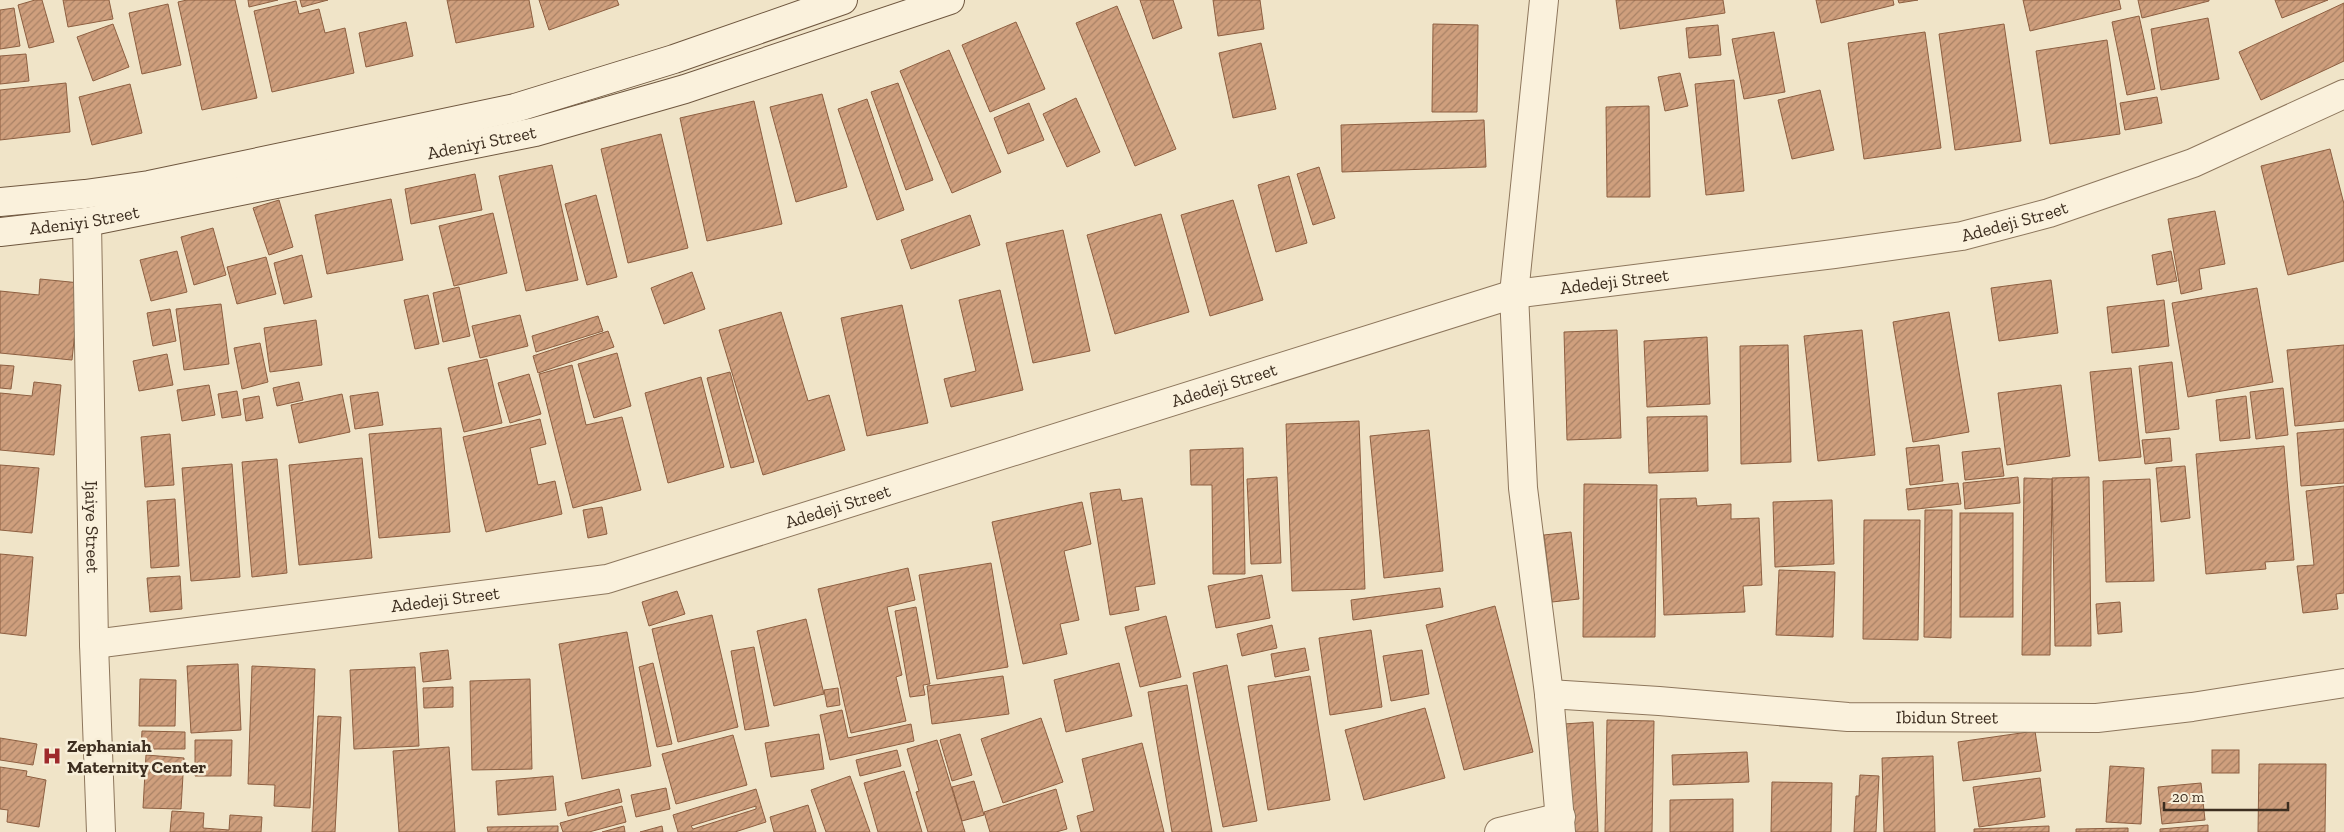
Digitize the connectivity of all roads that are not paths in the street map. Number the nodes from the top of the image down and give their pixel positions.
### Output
1 (843, 0) edge
2 (950, 0) edge
3 (1544, 0) edge
4 (2344, 94) edge
5 (0, 202) edge
6 (87, 222) junction
7 (0, 232) edge
8 (1514, 294) junction
9 (94, 644) junction
10 (2344, 683) edge
11 (1549, 694) junction
12 (1561, 825) edge
13 (101, 832) edge
14 (1499, 832) edge

1 - 5 street, Adeniyi Street
2 - 6 street, Adeniyi Street
3 - 8 street
4 - 8 street, Adedeji Street
6 - 7 street, Adeniyi Street
6 - 9 street, Ijaiye Street
8 - 9 street, Adedeji Street
8 - 11 street
9 - 13 street, Ijaiye Street
10 - 11 street, Ibidun Street
11 - 12 street
12 - 14 street

